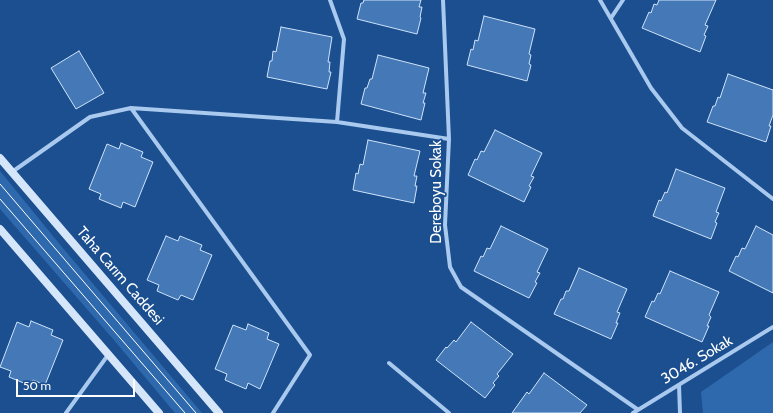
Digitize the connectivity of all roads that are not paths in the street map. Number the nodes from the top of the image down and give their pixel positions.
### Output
1 (330, 0) edge
2 (443, 0) edge
3 (600, 0) edge
4 (623, 0) edge
5 (611, 18) junction
6 (131, 108) junction
7 (337, 122) junction
8 (449, 139) junction
9 (0, 158) edge
10 (11, 172) junction
11 (773, 199) edge
12 (0, 230) edge
13 (773, 327) edge
14 (108, 354) junction
15 (389, 363) dead end
16 (679, 385) junction
17 (637, 409) junction
18 (66, 413) edge
19 (159, 413) edge
20 (219, 413) edge
21 (273, 413) edge
22 (449, 413) edge
23 (633, 413) edge
24 (680, 413) edge

1 - 7 street
2 - 8 street, Dereboyu Sokak
3 - 5 street
4 - 5 street
5 - 11 street
6 - 7 street
6 - 10 street
6 - 21 street
7 - 8 street
8 - 17 street, Dereboyu Sokak
9 - 10 main road, Taha Carım Caddesi
10 - 20 main road, Taha Carım Caddesi
12 - 14 main road
13 - 16 street, 3046. Sokak
14 - 18 street
14 - 19 main road
15 - 22 street
16 - 17 street, 3046. Sokak
16 - 24 street
17 - 23 street, 3046. Sokak

